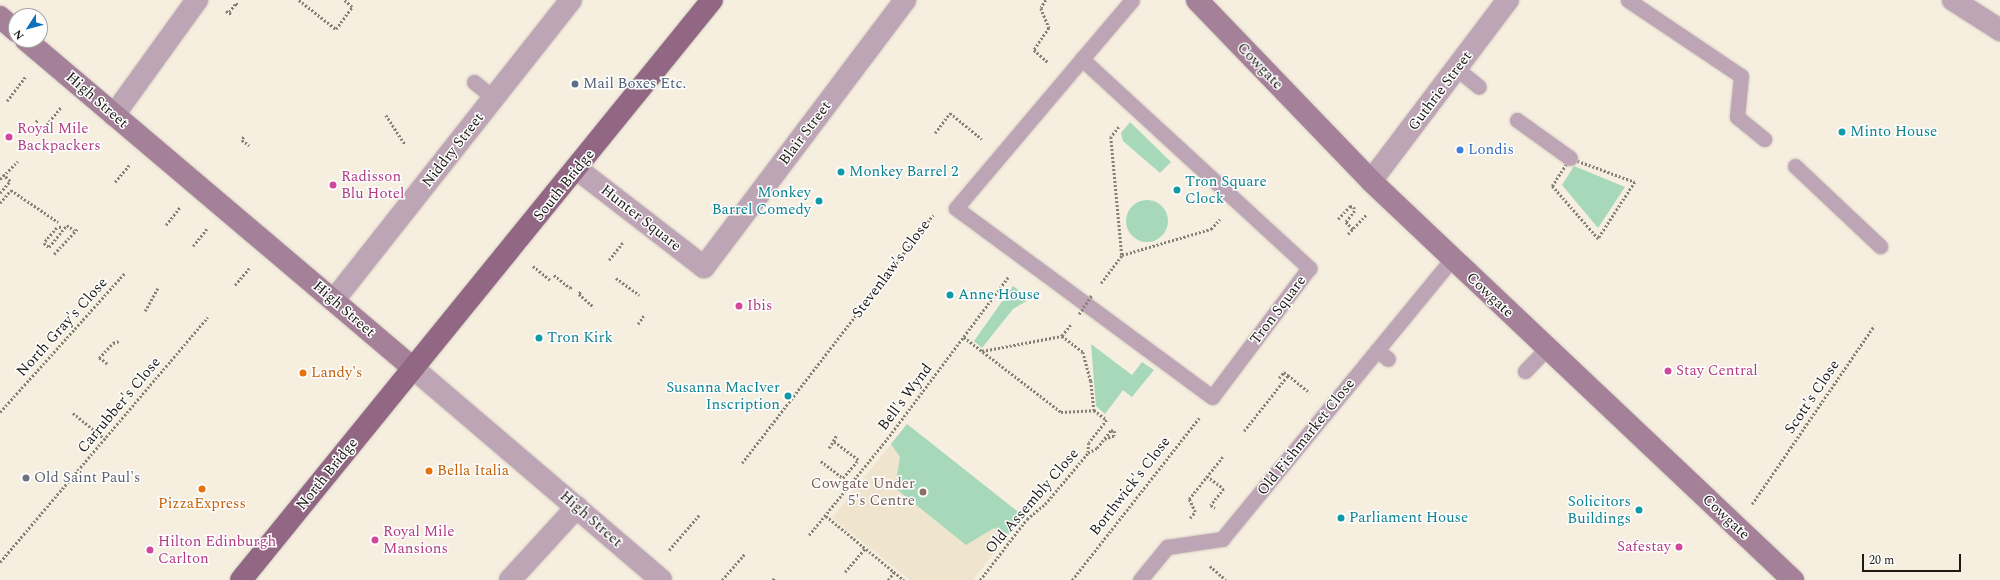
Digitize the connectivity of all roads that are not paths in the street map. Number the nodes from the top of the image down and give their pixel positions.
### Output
1 (197, 0) edge
2 (571, 0) edge
3 (712, 0) edge
4 (905, 0) edge
5 (1132, 0) edge
6 (1197, 0) edge
7 (1508, 0) edge
8 (1628, 0) edge
9 (1953, 0) edge
10 (0, 17) edge
11 (8, 24) edge
12 (2000, 30) edge
13 (35, 48) edge
14 (1082, 59) junction
15 (1457, 69) junction
16 (474, 82) dead end
17 (1479, 87) dead end
18 (494, 98) junction
19 (114, 115) junction
20 (1517, 120) dead end
21 (1764, 140) dead end
22 (1570, 158) road end
23 (1795, 166) dead end
24 (577, 169) junction
25 (1371, 181) junction
26 (1880, 246) dead end
27 (1452, 260) junction
28 (704, 267) joint
29 (334, 300) junction
30 (1547, 348) junction
31 (413, 368) junction
32 (1525, 371) dead end
33 (577, 507) junction
34 (649, 570) edge
35 (241, 580) edge
36 (510, 580) edge
37 (1140, 580) edge
38 (1793, 580) edge

1 - 19 street
2 - 18 street, Niddry Street
3 - 24 main road, South Bridge
4 - 28 street, Blair Street
5 - 14 lane
6 - 25 street, Cowgate
7 - 15 street, Guthrie Street
8 - 21 lane
9 - 12 street
10 - 11 street
13 - 19 street, High Street
14 - 14 lane, Tron Square
15 - 17 lane
15 - 25 street, Guthrie Street
16 - 18 lane
18 - 29 street, Niddry Street
19 - 29 street, High Street
20 - 22 lane
23 - 26 lane
24 - 28 street, Hunter Square
24 - 31 main road, South Bridge
25 - 27 street, Cowgate
27 - 30 street, Cowgate
27 - 37 lane, Old Fishmarket Close
29 - 31 street, High Street
30 - 32 lane
30 - 38 street, Cowgate
31 - 33 street, High Street
31 - 35 main road, North Bridge
33 - 34 street, High Street
33 - 36 street

